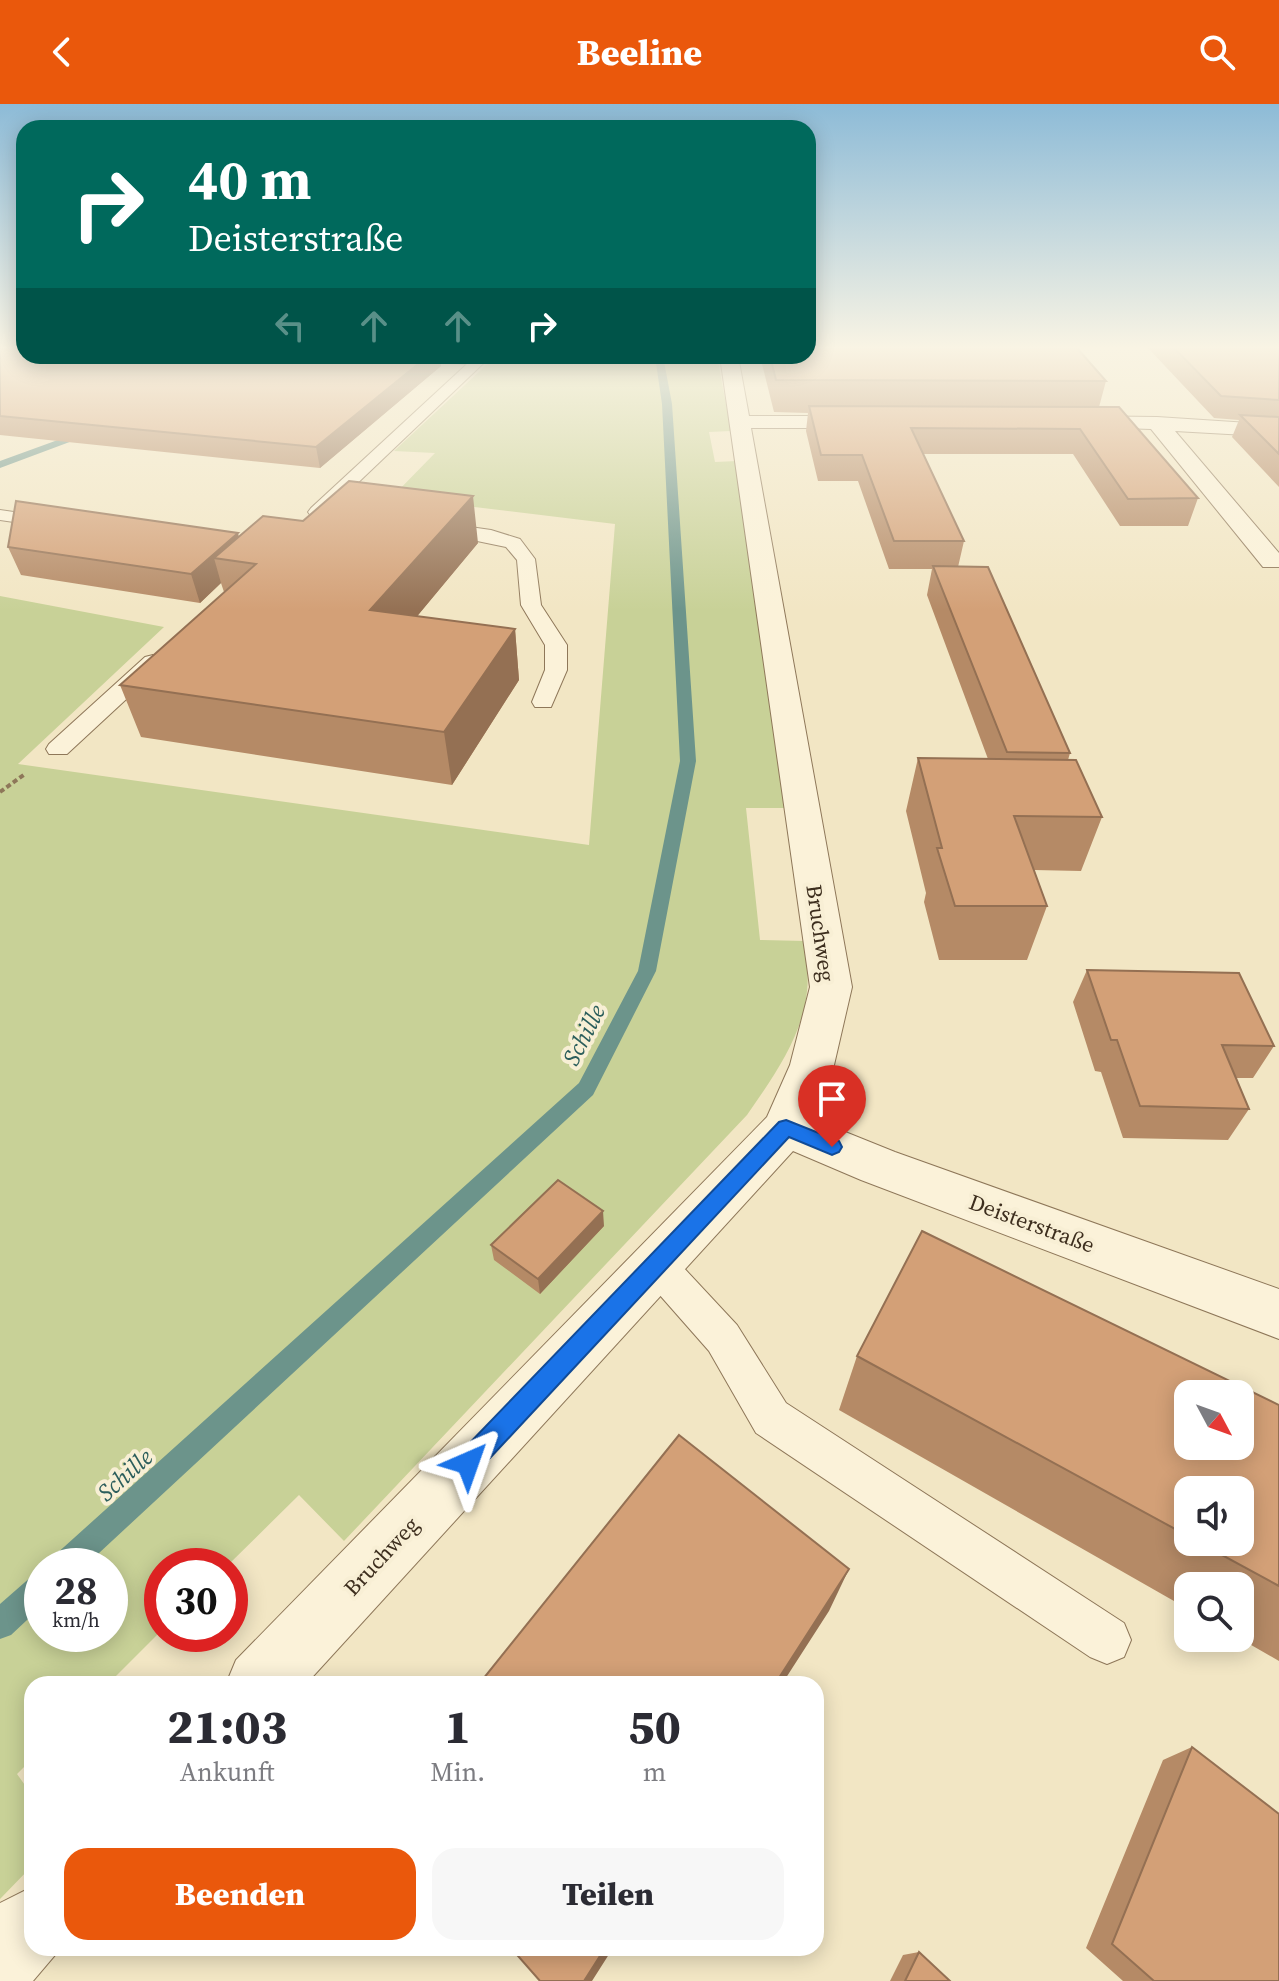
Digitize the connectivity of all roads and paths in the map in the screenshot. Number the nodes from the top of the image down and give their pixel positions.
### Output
1 (399, 436) edge
2 (743, 436) edge
3 (1167, 436) edge
4 (0, 515) edge
5 (345, 515) edge
6 (417, 525) edge
7 (79, 527) edge
8 (1272, 561) dead end
9 (163, 653) edge
10 (543, 702) dead end
11 (58, 749) dead end
12 (786, 1128) junction
13 (656, 1264) junction
14 (1279, 1314) edge
15 (1107, 1640) dead end
16 (268, 1676) edge
17 (24, 1934) edge
18 (0, 1959) edge

1 - 5 lane
2 - 12 street, Bruchweg
3 - 8 street
4 - 7 lane
6 - 10 lane
9 - 11 lane
12 - 13 street, Bruchweg
12 - 14 street, Deisterstraße
13 - 15 lane
13 - 16 street, Bruchweg
17 - 18 street

